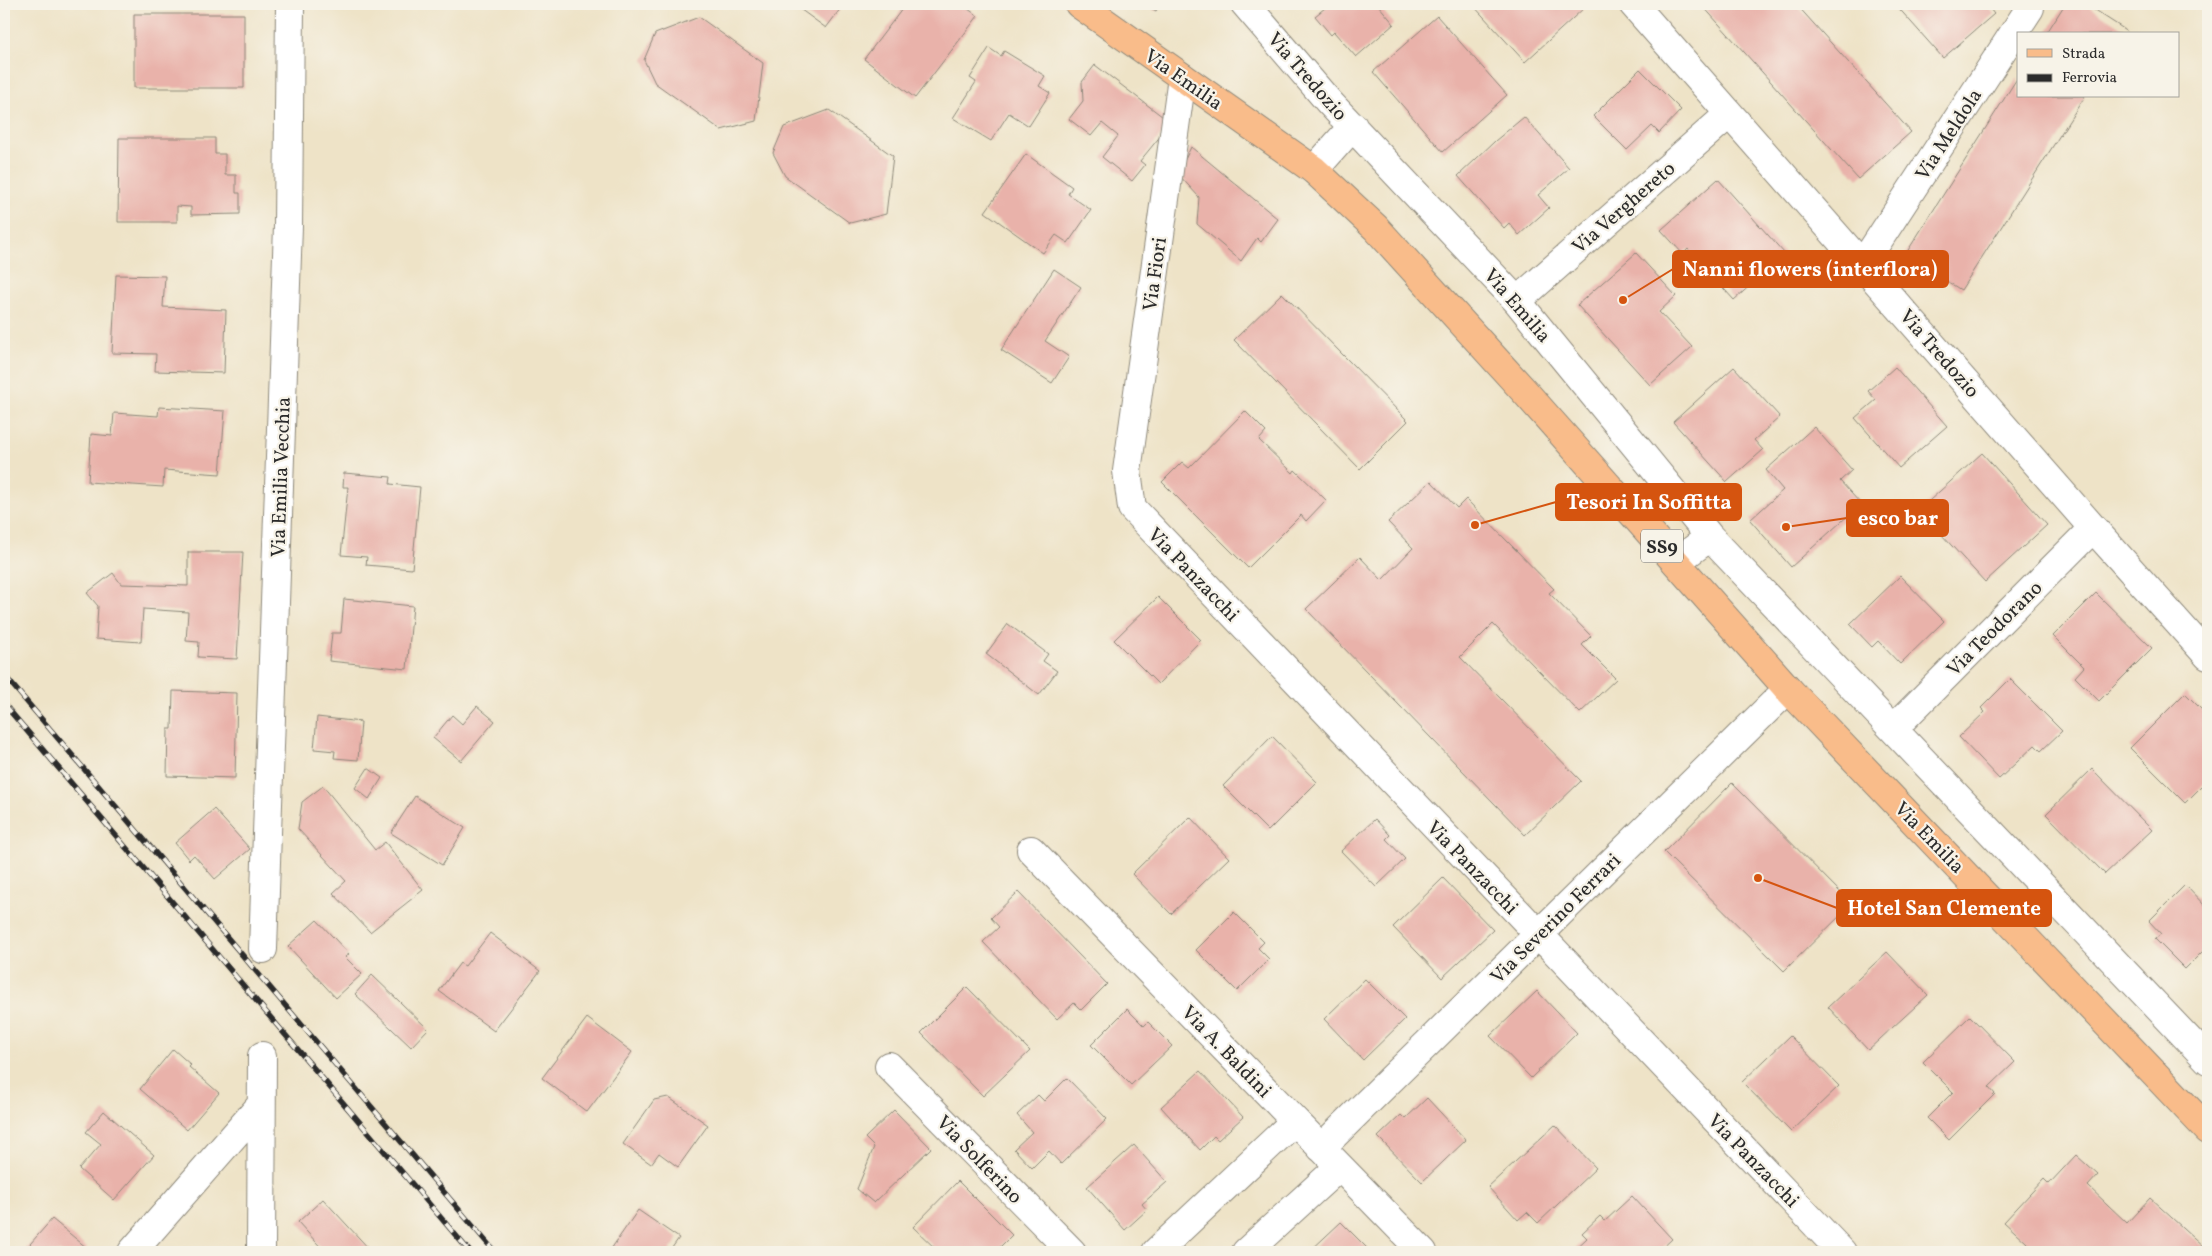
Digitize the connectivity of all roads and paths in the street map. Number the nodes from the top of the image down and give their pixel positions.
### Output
1 (290, 4) edge
2 (1079, 4) edge
3 (1245, 4) edge
4 (1633, 4) edge
5 (2027, 4) edge
6 (1182, 77) junction
7 (1729, 114) junction
8 (1353, 126) junction
9 (1314, 170) junction
10 (1863, 264) junction
11 (1517, 301) junction
12 (1127, 471) joint
13 (2093, 528) junction
14 (1710, 537) junction
15 (1676, 562) junction
16 (2208, 656) edge
17 (1788, 689) junction
18 (1894, 728) junction
19 (1031, 850) dead end
20 (1538, 935) junction
21 (263, 949) dead end
22 (262, 1056) dead end
23 (2208, 1060) edge
24 (889, 1066) dead end
25 (261, 1105) junction
26 (1295, 1121) junction
27 (2208, 1130) edge
28 (1330, 1157) junction
29 (132, 1252) edge
30 (261, 1252) edge
31 (1072, 1252) edge
32 (1156, 1252) edge
33 (1246, 1252) edge
34 (1423, 1252) edge
35 (1842, 1252) edge

1 - 21 street, Via Emilia Vecchia
2 - 6 main road, Via Emilia / SS9
3 - 8 street, Via Tredozio
4 - 7 street, Via Tredozio
5 - 10 street, Via Meldola
6 - 9 main road, Via Emilia / SS9
6 - 12 street, Via Fiori
7 - 10 street, Via Tredozio
7 - 11 street, Via Verghereto
8 - 9 street
8 - 11 street, Via Emilia
9 - 15 main road, Via Emilia / SS9
10 - 13 street, Via Tredozio
11 - 14 street, Via Emilia
12 - 20 street, Via Panzacchi
13 - 16 street, Via Tredozio
13 - 18 street, Via Teodorano
14 - 15 street
14 - 18 street, Via Emilia
15 - 17 main road, Via Emilia / SS9
17 - 20 street, Via Severino Ferrari
17 - 27 main road, Via Emilia / SS9
18 - 23 street, Via Emilia
19 - 26 street, Via A. Baldini
20 - 28 street, Via Severino Ferrari
20 - 35 street, Via Panzacchi
22 - 25 street
24 - 31 street, Via Solferino
25 - 29 street
25 - 30 street
26 - 28 street, Via A. Baldini
26 - 32 street
28 - 33 street, Via Severino Ferrari
28 - 34 street, Via A. Baldini

